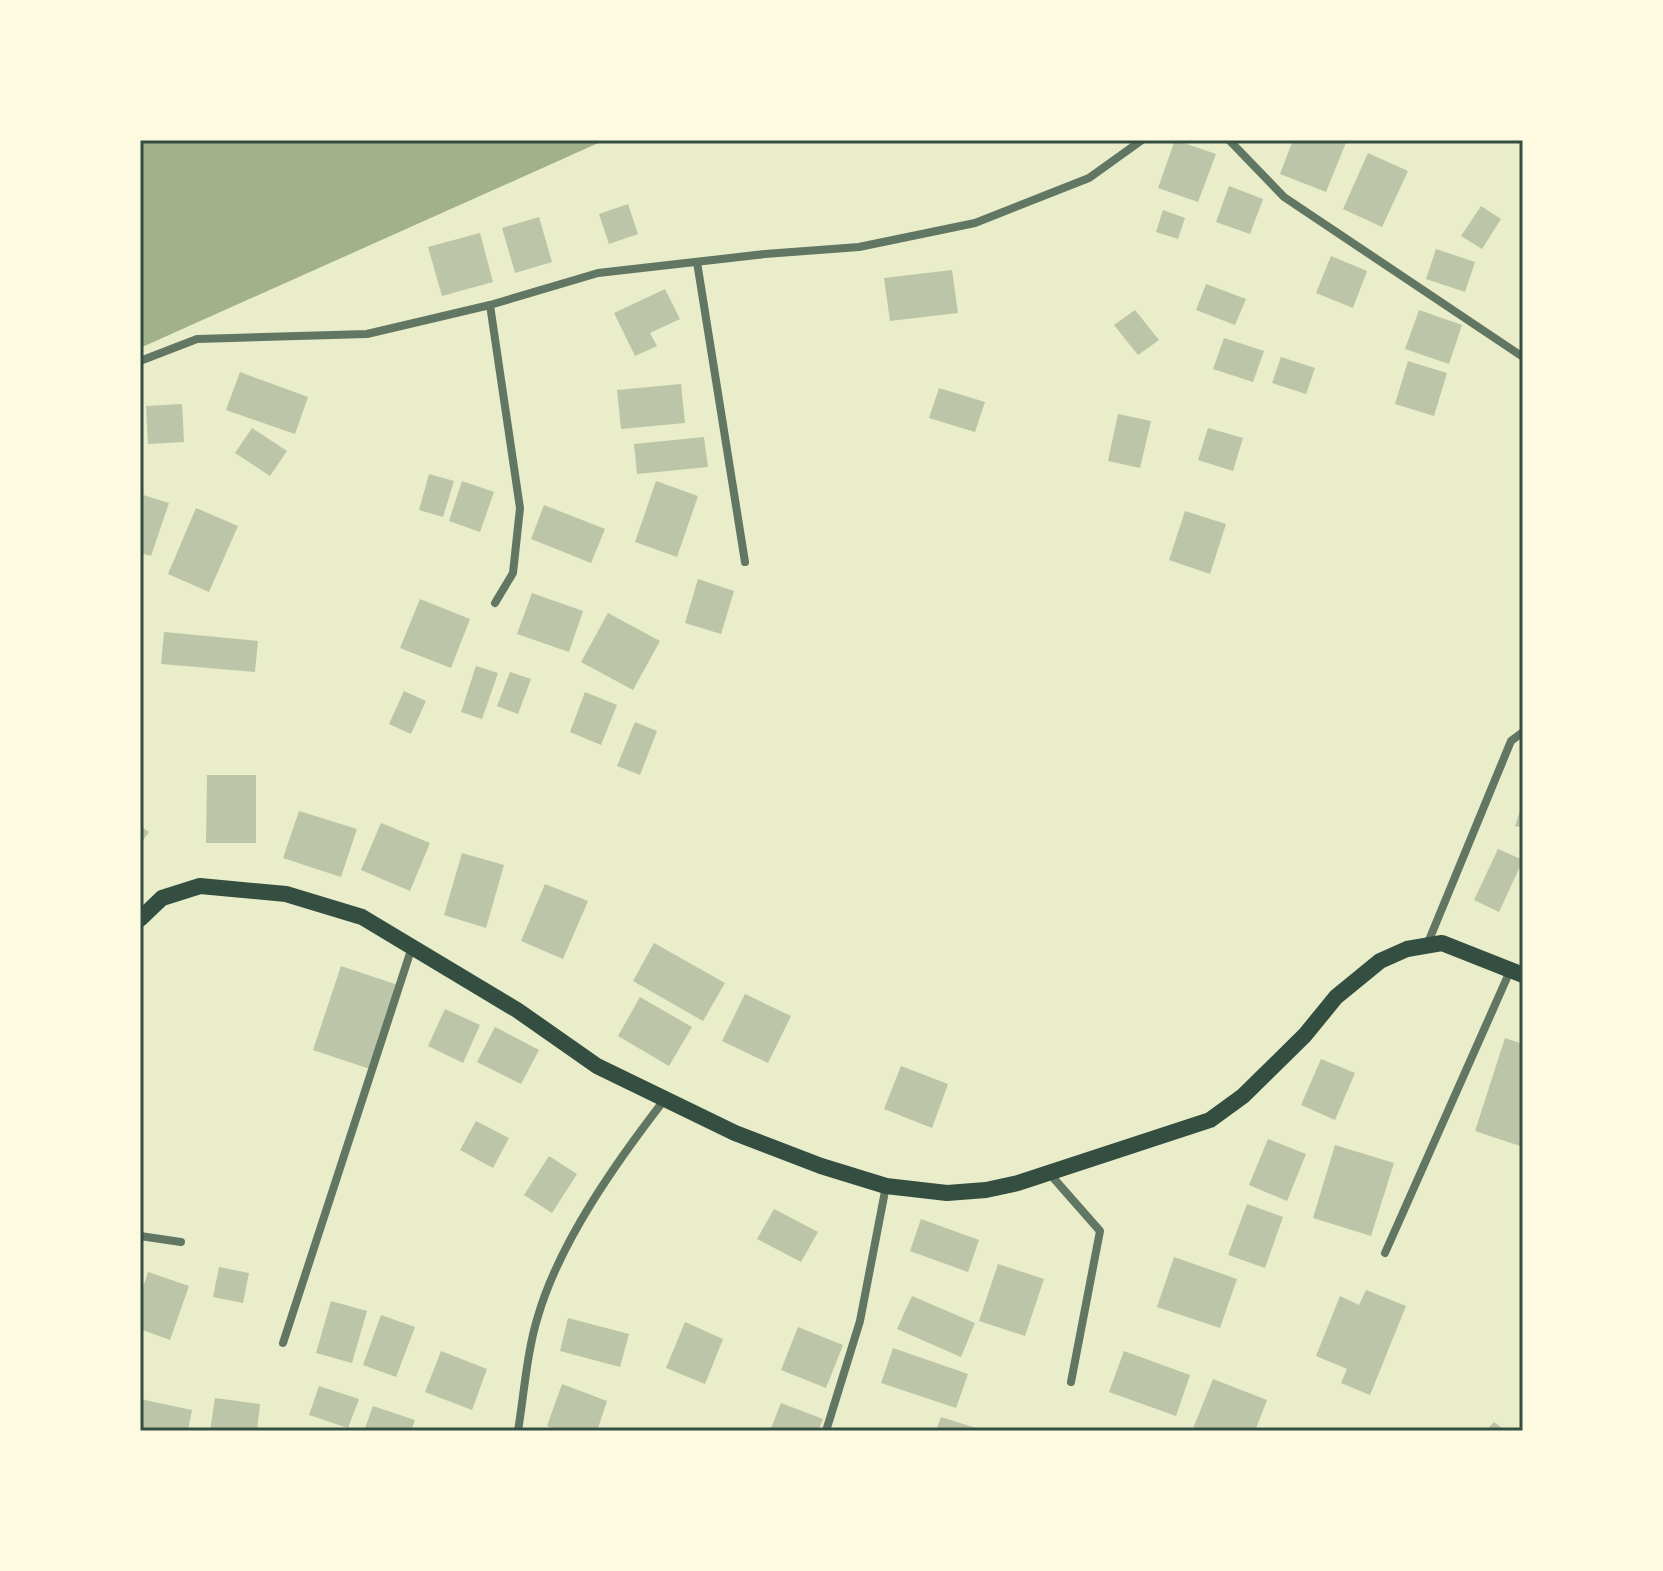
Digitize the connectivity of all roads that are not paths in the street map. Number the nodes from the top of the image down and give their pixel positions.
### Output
1 (1142, 140) edge
2 (1229, 140) edge
3 (697, 262) junction
4 (490, 305) junction
5 (1523, 357) edge
6 (140, 361) edge
7 (745, 562) dead end
8 (495, 603) dead end
9 (1523, 732) edge
10 (140, 919) edge
11 (1427, 945) junction
12 (412, 946) junction
13 (1517, 972) edge
14 (665, 1099) junction
15 (1049, 1173) junction
16 (886, 1186) junction
17 (140, 1236) edge
18 (181, 1242) dead end
19 (1385, 1253) dead end
20 (283, 1343) dead end
21 (1071, 1382) dead end
22 (518, 1431) edge
23 (826, 1431) edge

1 - 3 street
2 - 5 street
3 - 4 street
3 - 7 street
4 - 6 street
4 - 8 street
9 - 11 street
10 - 12 main road
11 - 13 main road
11 - 15 main road
12 - 14 main road
12 - 20 street
13 - 19 street
14 - 16 main road
14 - 22 street
15 - 16 main road
15 - 21 street
16 - 23 street
17 - 18 street

